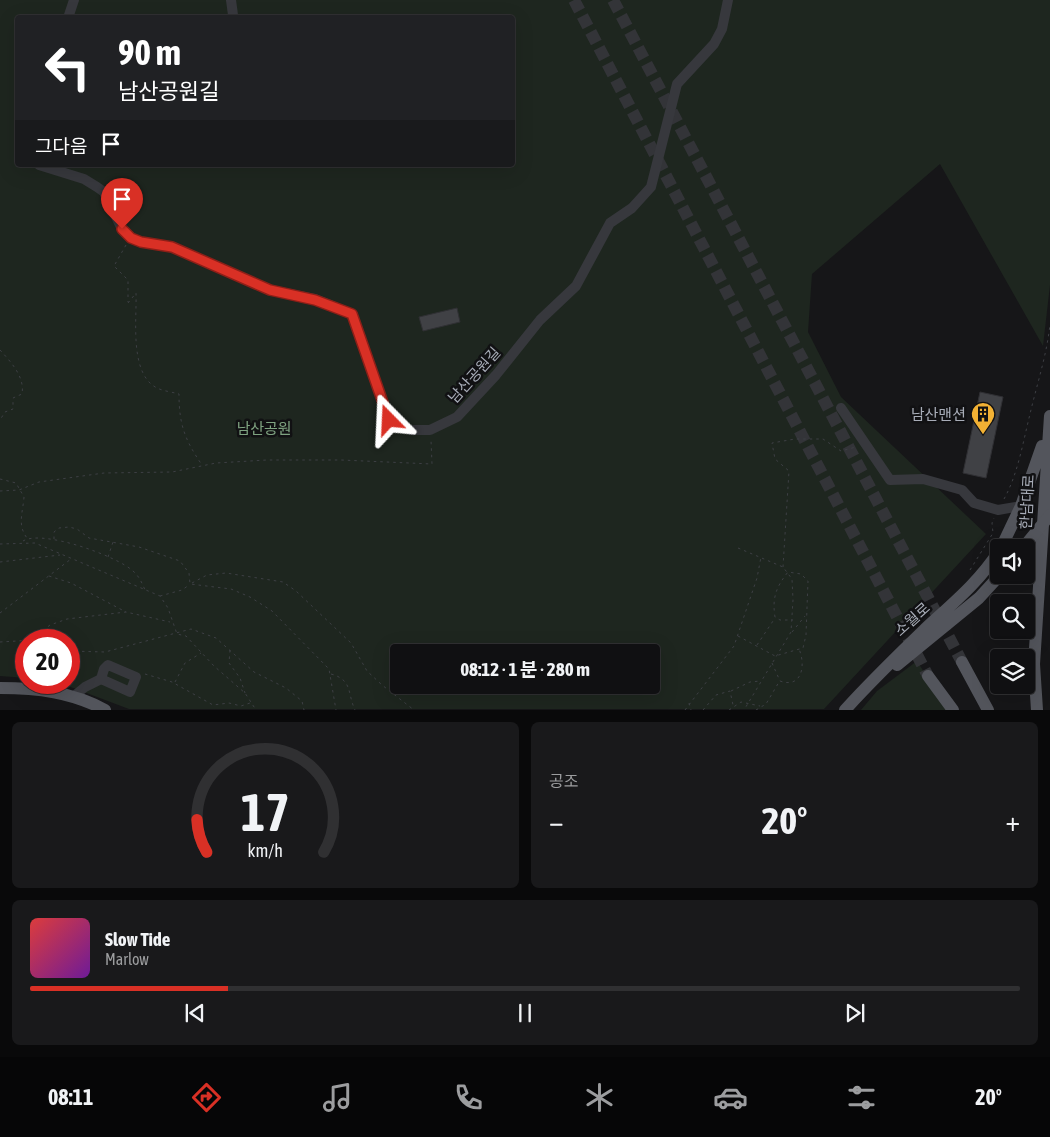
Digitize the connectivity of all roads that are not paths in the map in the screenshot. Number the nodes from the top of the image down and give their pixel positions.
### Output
1 (74, 0) edge
2 (231, 0) edge
3 (728, 0) edge
4 (69, 15) edge
5 (233, 15) dead end
6 (45, 167) edge
7 (841, 408) dead end
8 (1050, 416) edge
9 (1048, 429) junction
10 (1021, 506) junction
11 (1050, 515) edge
12 (1005, 539) edge
13 (1030, 539) edge
14 (990, 564) edge
15 (991, 584) edge
16 (1035, 651) edge
17 (962, 662) tunnel mouth
18 (928, 676) tunnel mouth
19 (101, 679) junction
20 (0, 688) edge
21 (1032, 694) edge
22 (1034, 694) edge
23 (74, 696) junction
24 (105, 710) edge
25 (845, 710) edge
26 (953, 710) edge
27 (988, 710) edge
28 (1030, 710) edge
29 (1037, 710) edge

1 - 4 street
2 - 5 street
3 - 6 street, 남산공원길
7 - 10 street
8 - 9 main road, 한남대로
9 - 10 main road, 소월로
9 - 16 main road, 한남대로
10 - 12 main road, 소월로
11 - 13 main road, bridge
14 - 25 main road, 소월로
15 - 25 main road, 소월로
17 - 27 main road
18 - 26 main road
19 - 19 street
19 - 23 street
20 - 23 main road
21 - 28 main road
22 - 29 main road, 한남대로
23 - 24 main road

